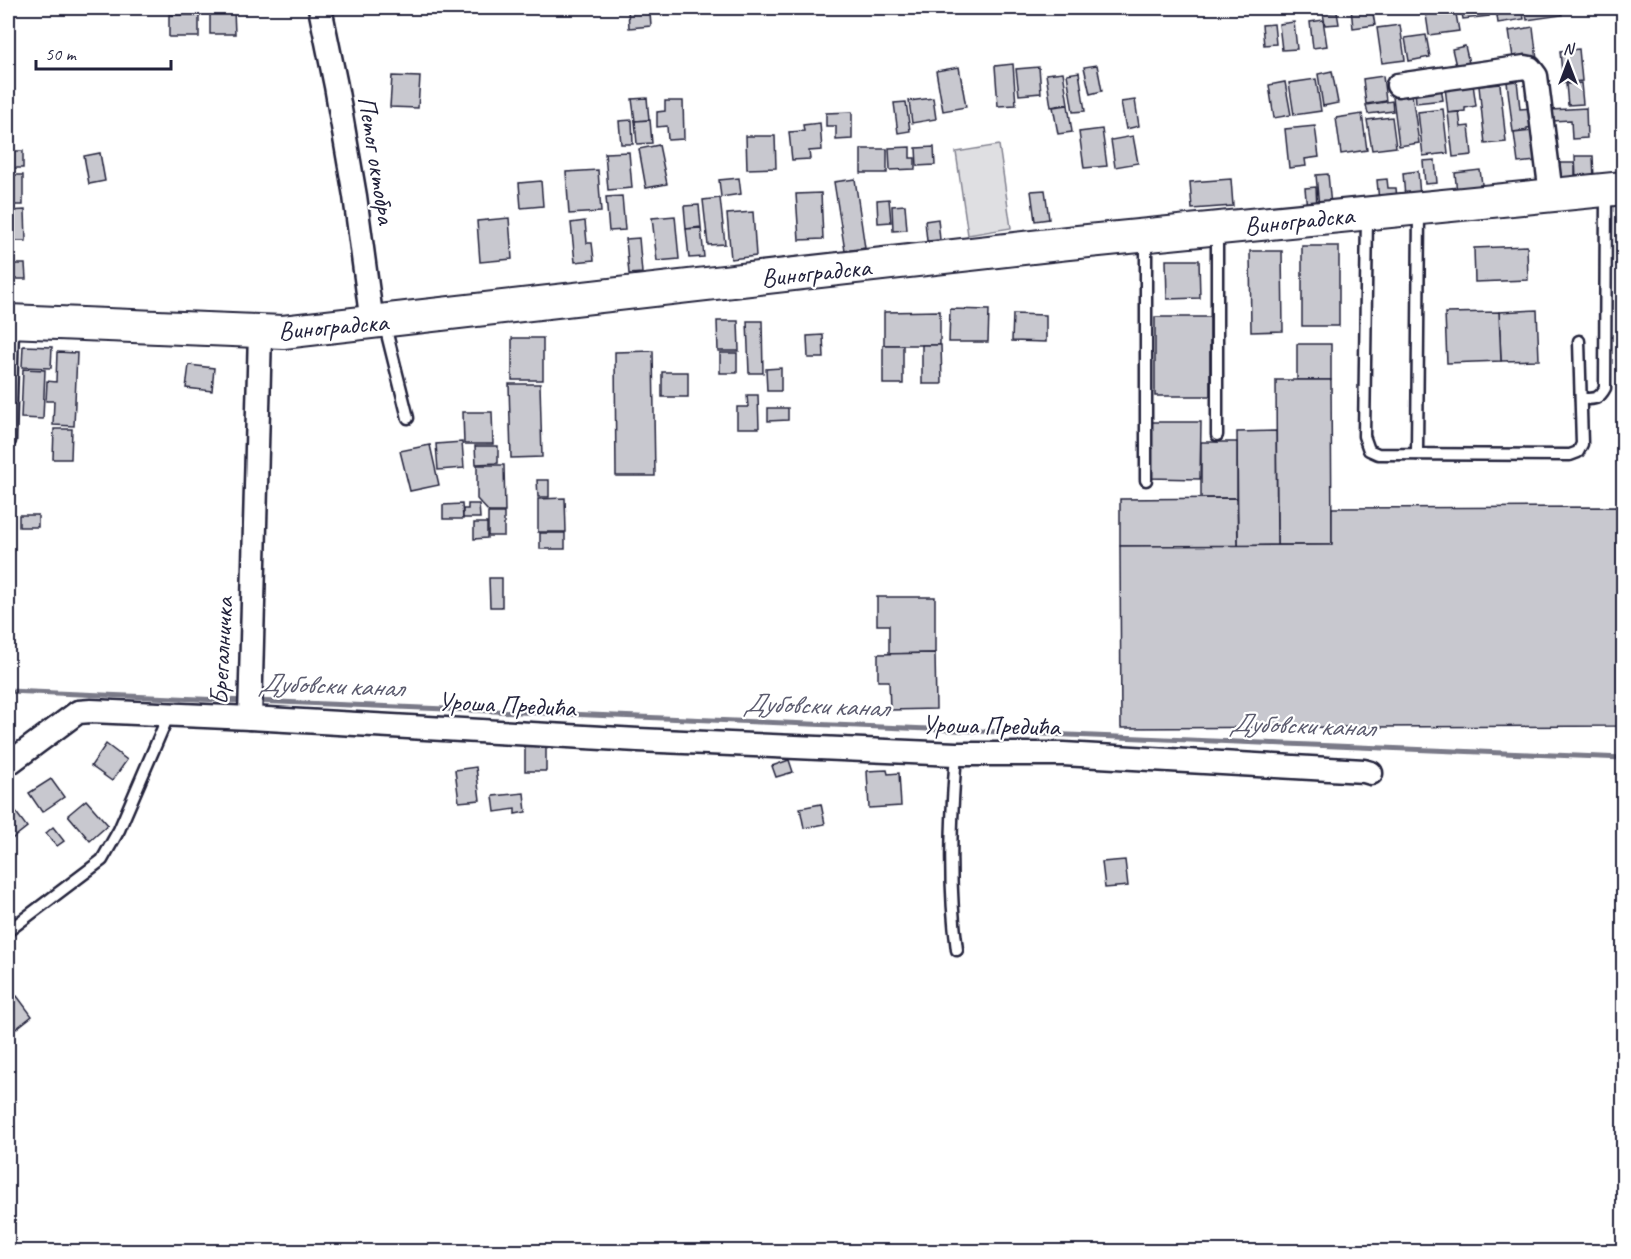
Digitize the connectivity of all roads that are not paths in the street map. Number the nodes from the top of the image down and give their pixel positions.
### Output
1 (320, 8) edge
2 (1398, 85) dead end
3 (1615, 189) edge
4 (1551, 194) junction
5 (1419, 208) junction
6 (1367, 213) junction
7 (1217, 229) junction
8 (1146, 235) junction
9 (10, 321) edge
10 (378, 322) junction
11 (260, 332) junction
12 (1579, 341) dead end
13 (1581, 399) junction
14 (408, 418) dead end
15 (1217, 435) dead end
16 (10, 441) dead end
17 (1417, 454) junction
18 (1146, 480) dead end
19 (169, 714) junction
20 (250, 714) junction
21 (956, 754) junction
22 (8, 764) edge
23 (1371, 773) dead end
24 (8, 931) edge
25 (957, 950) dead end

1 - 10 street, Петог октобра
2 - 4 street
3 - 4 street, Виноградска
3 - 13 lane
4 - 5 street, Виноградска
5 - 6 street, Виноградска
5 - 17 lane
6 - 7 street, Виноградска
6 - 17 lane
7 - 8 street, Виноградска
7 - 15 lane
8 - 10 street, Виноградска
8 - 18 lane
9 - 11 street, Виноградска
9 - 16 lane
10 - 11 street, Виноградска
10 - 14 lane
11 - 20 street, Брегалничка
12 - 13 lane
13 - 17 lane
19 - 20 street, Брегалничка
19 - 22 street, Брегалничка
19 - 24 lane
20 - 21 street, Уроша Предића
21 - 23 street, Уроша Предића
21 - 25 lane

